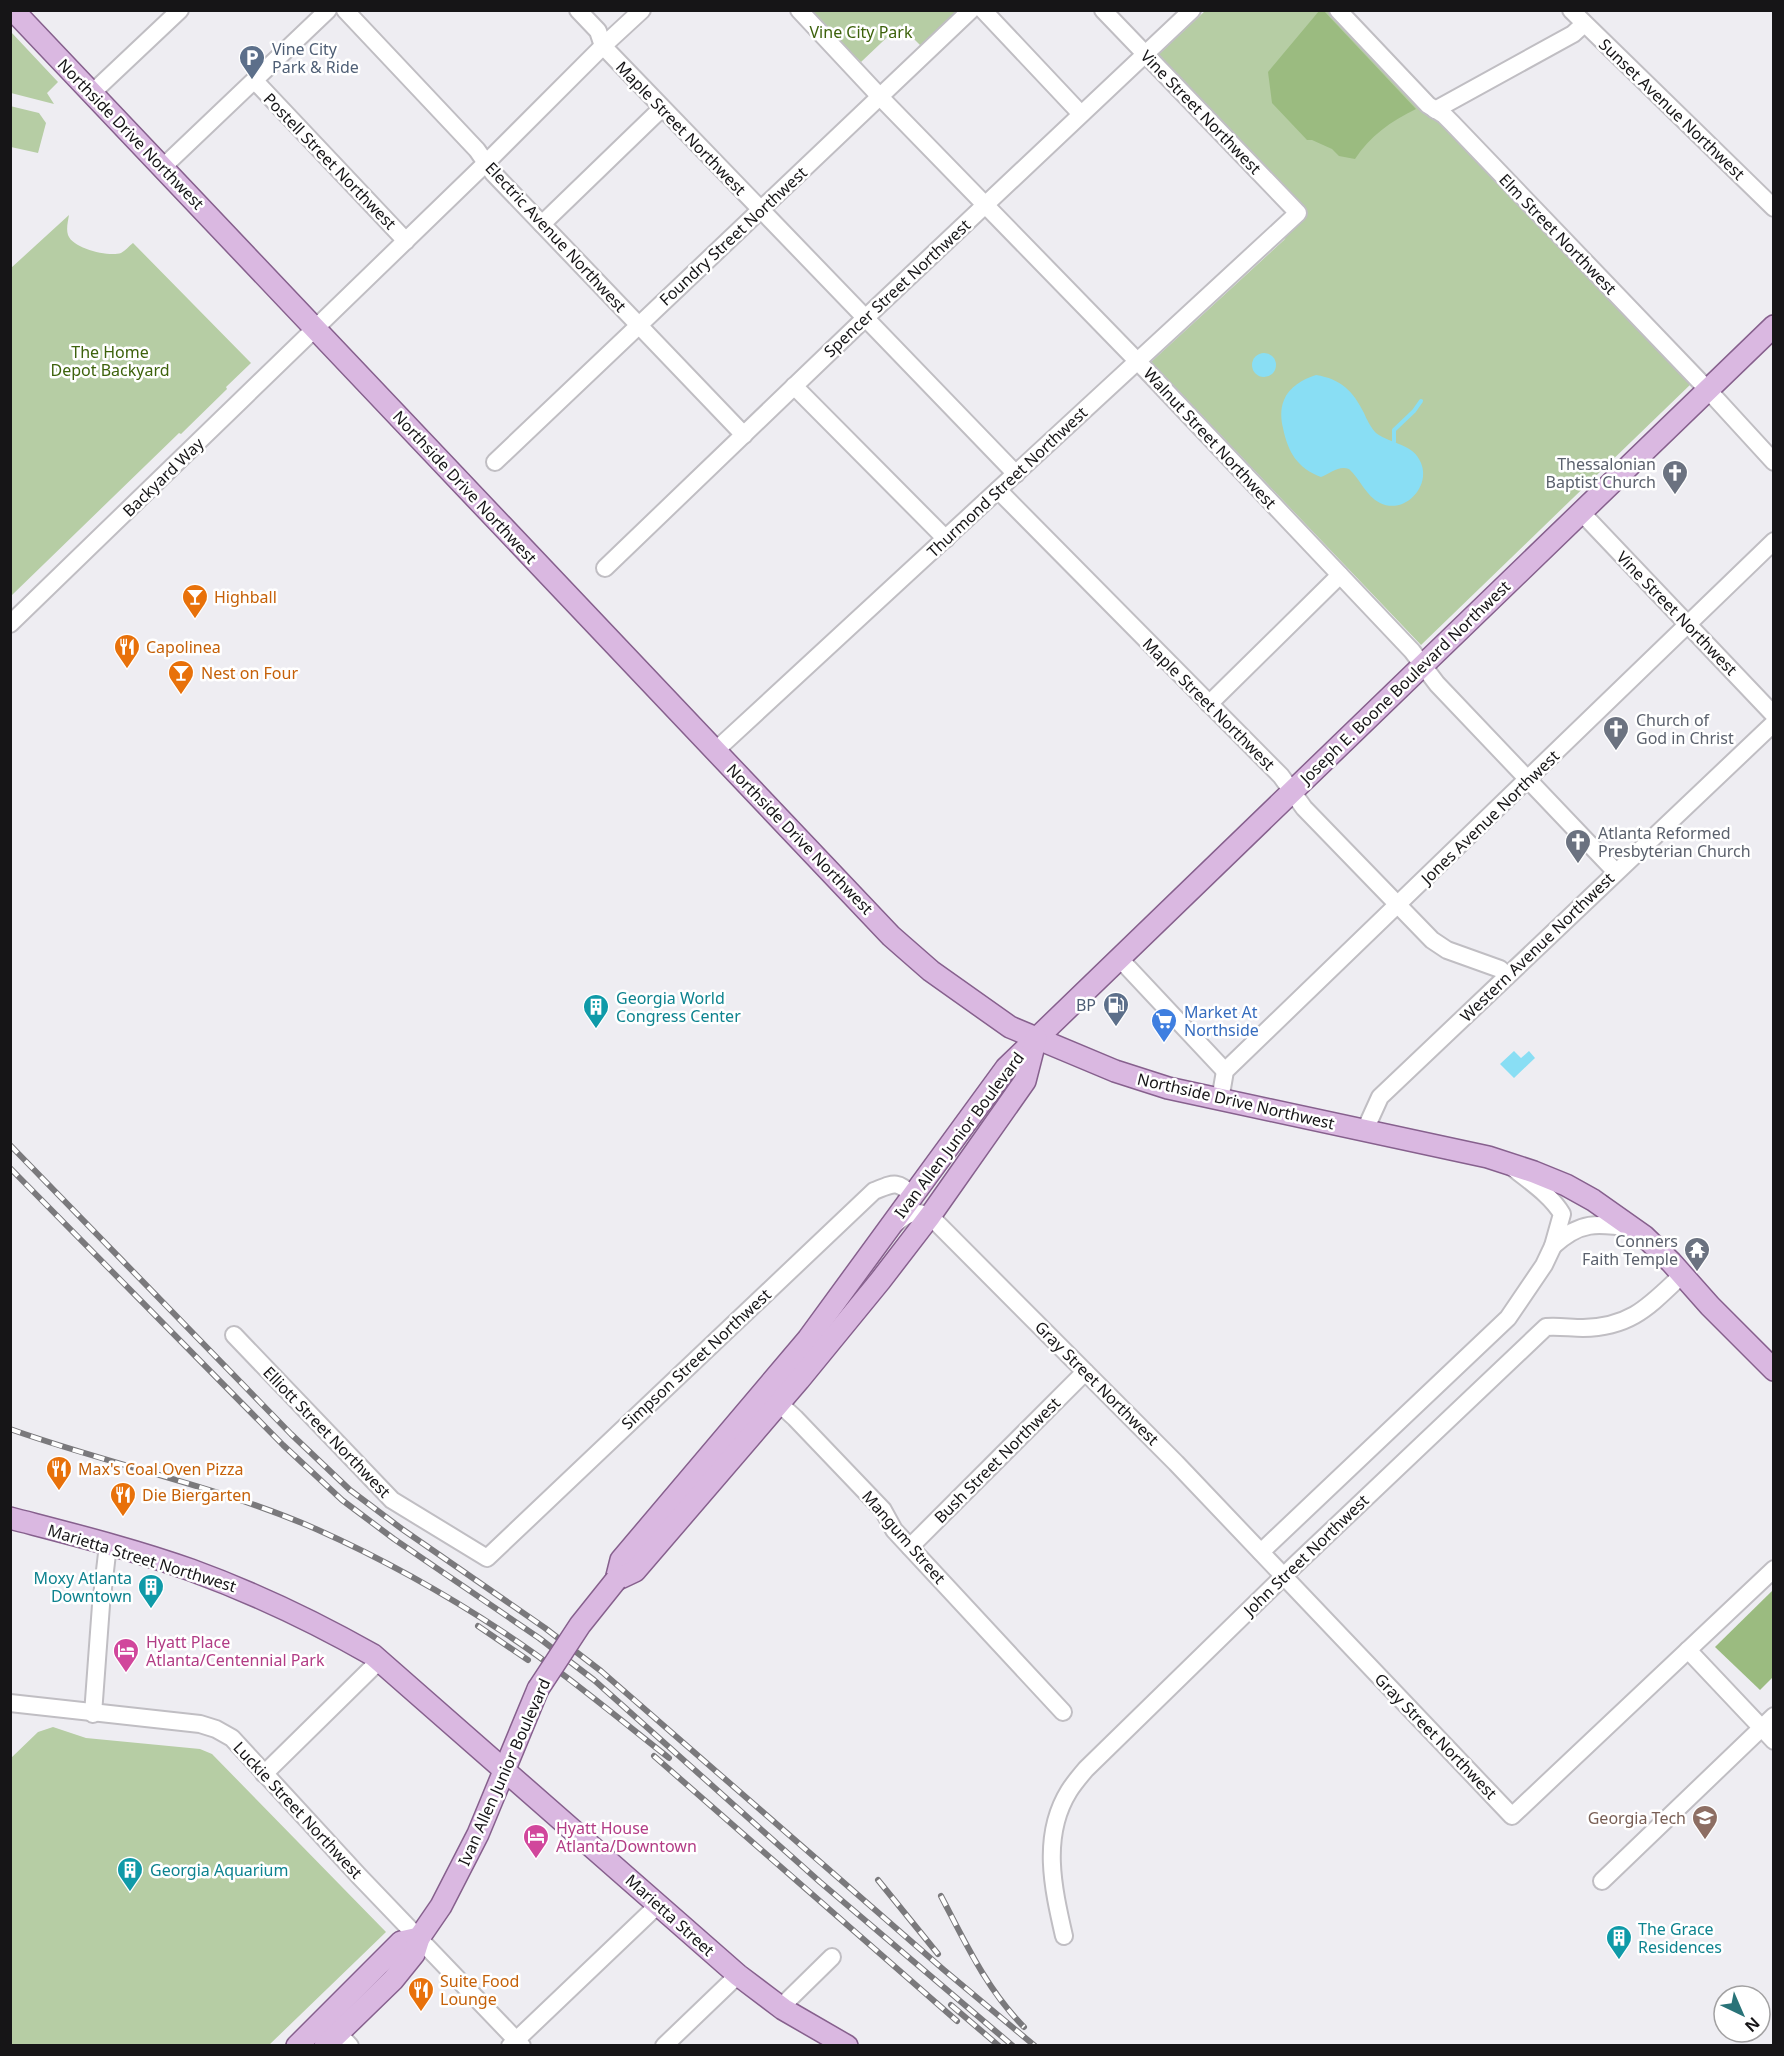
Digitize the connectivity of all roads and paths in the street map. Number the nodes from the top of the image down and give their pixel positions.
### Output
1 (13, 10) edge
2 (180, 10) edge
3 (328, 10) edge
4 (345, 10) edge
5 (578, 10) edge
6 (642, 10) edge
7 (799, 10) edge
8 (971, 10) edge
9 (983, 10) edge
10 (1103, 10) edge
11 (1192, 10) edge
12 (1338, 10) edge
13 (1571, 10) edge
14 (1584, 24) junction
15 (603, 46) junction
16 (1145, 54) junction
17 (255, 81) junction
18 (92, 93) junction
19 (880, 97) junction
20 (662, 108) junction
21 (1436, 110) junction
22 (1081, 114) junction
23 (486, 163) junction
24 (162, 168) junction
25 (985, 205) junction
26 (1773, 208) edge
27 (760, 211) junction
28 (1298, 213) joint
29 (542, 224) junction
30 (406, 241) junction
31 (864, 319) junction
32 (639, 326) junction
33 (1773, 326) edge
34 (315, 329) junction
35 (1138, 362) junction
36 (794, 386) junction
37 (1707, 390) junction
38 (744, 435) junction
39 (495, 462) dead end
40 (1773, 462) edge
41 (1016, 474) junction
42 (998, 490) junction
43 (1581, 512) junction
44 (946, 538) junction
45 (1773, 541) edge
46 (605, 568) dead end
47 (1340, 575) junction
48 (10, 624) edge
49 (1688, 625) junction
50 (1422, 665) junction
51 (1209, 704) junction
52 (1773, 715) edge
53 (1773, 723) edge
54 (715, 751) junction
55 (1528, 780) junction
56 (1292, 791) junction
57 (1616, 872) junction
58 (1397, 906) junction
59 (1119, 958) junction
60 (1507, 976) junction
61 (1036, 1038) junction
62 (1225, 1071) junction
63 (1220, 1100) junction
64 (1365, 1130) junction
65 (1510, 1165) junction
66 (912, 1196) junction
67 (930, 1216) junction
68 (1633, 1228) junction
69 (886, 1232) junction
70 (1553, 1246) junction
71 (1682, 1275) junction
72 (234, 1335) dead end
73 (1773, 1370) edge
74 (1085, 1372) junction
75 (772, 1398) junction
76 (10, 1518) edge
77 (108, 1545) junction
78 (910, 1547) junction
79 (1262, 1552) junction
80 (487, 1558) joint
81 (1773, 1569) edge
82 (1283, 1576) junction
83 (1688, 1650) junction
84 (380, 1660) junction
85 (10, 1703) edge
86 (1063, 1712) dead end
87 (93, 1713) junction
88 (1773, 1716) edge
89 (1768, 1735) edge
90 (505, 1769) junction
91 (264, 1774) junction
92 (1602, 1881) dead end
93 (659, 1904) junction
94 (1064, 1936) dead end
95 (419, 1938) junction
96 (832, 1957) dead end
97 (738, 1975) junction
98 (780, 2008) junction
99 (338, 2041) edge
100 (516, 2044) edge
101 (297, 2046) edge
102 (664, 2046) edge
103 (847, 2046) edge

1 - 18 main road, Northside Drive Northwest
2 - 18 street
3 - 17 street
4 - 23 street, Electric Avenue Northwest
5 - 15 street, Maple Street Northwest
6 - 15 street, Backyard Way
7 - 19 street, Walnut Street Northwest
8 - 19 street, Foundry Street Northwest
9 - 22 street
10 - 16 street, Vine Street Northwest
11 - 16 street, Spencer Street Northwest
12 - 21 street, Elm Street Northwest
13 - 14 street, Sunset Avenue Northwest
14 - 21 street
14 - 26 street, Sunset Avenue Northwest
15 - 20 street, Maple Street Northwest
15 - 23 street, Backyard Way
16 - 22 street, Spencer Street Northwest
16 - 28 street, Vine Street Northwest
17 - 24 street
17 - 30 street, Postell Street Northwest
18 - 24 main road, Northside Drive Northwest
19 - 25 street, Walnut Street Northwest
19 - 27 street, Foundry Street Northwest
20 - 27 street, Maple Street Northwest
20 - 29 street
21 - 37 street, Elm Street Northwest
22 - 25 street, Spencer Street Northwest
23 - 29 street, Electric Avenue Northwest
23 - 30 street, Backyard Way
24 - 34 main road, Northside Drive Northwest
25 - 31 street, Spencer Street Northwest
25 - 35 street, Walnut Street Northwest
27 - 31 street, Maple Street Northwest
27 - 32 street, Foundry Street Northwest
28 - 35 street, Thurmond Street Northwest
29 - 32 street, Electric Avenue Northwest
30 - 34 street, Backyard Way
31 - 36 street, Spencer Street Northwest
31 - 41 street, Maple Street Northwest
32 - 38 street, Electric Avenue Northwest
32 - 39 street, Foundry Street Northwest
33 - 37 main road, Joseph E. Boone Boulevard Northwest
34 - 48 street, Backyard Way
34 - 54 main road, Northside Drive Northwest
35 - 41 street, Thurmond Street Northwest
35 - 47 street, Walnut Street Northwest
36 - 38 street, Spencer Street Northwest
36 - 44 street
37 - 40 street, Elm Street Northwest
37 - 43 main road, Joseph E. Boone Boulevard Northwest
38 - 46 street, Spencer Street Northwest
41 - 42 street, Thurmond Street Northwest
42 - 44 street, Thurmond Street Northwest
42 - 51 street, Maple Street Northwest
43 - 49 street, Vine Street Northwest
43 - 50 main road, Joseph E. Boone Boulevard Northwest
44 - 54 street, Thurmond Street Northwest
45 - 49 street, Jones Avenue Northwest
47 - 50 street, Walnut Street Northwest
47 - 51 street
49 - 52 street, Vine Street Northwest
49 - 55 street, Jones Avenue Northwest
50 - 55 street, Walnut Street Northwest
50 - 56 main road, Joseph E. Boone Boulevard Northwest
51 - 56 street, Maple Street Northwest
53 - 57 street, Western Avenue Northwest
54 - 61 main road, Northside Drive Northwest
55 - 57 street, Walnut Street Northwest
55 - 58 street, Jones Avenue Northwest
56 - 58 street, Maple Street Northwest
56 - 59 main road, Joseph E. Boone Boulevard Northwest
57 - 60 street, Western Avenue Northwest
58 - 60 street, Maple Street Northwest
58 - 62 street, Jones Avenue Northwest
59 - 61 main road, Joseph E. Boone Boulevard Northwest
59 - 62 street
60 - 64 street, Western Avenue Northwest
61 - 63 main road, Northside Drive Northwest
61 - 66 main road, Ivan Allen Junior Boulevard
61 - 67 main road, Ivan Allen Junior Boulevard
62 - 63 street
63 - 64 main road, Northside Drive Northwest
64 - 65 main road, Northside Drive Northwest
65 - 68 main road, Northside Drive Northwest
65 - 70 street
66 - 69 main road, Ivan Allen Junior Boulevard
66 - 80 street, Simpson Street Northwest
67 - 69 street
67 - 74 street, Gray Street Northwest
67 - 75 main road, Ivan Allen Junior Boulevard
68 - 70 street
68 - 71 main road, Northside Drive Northwest
69 - 75 main road, Ivan Allen Junior Boulevard
70 - 79 street
71 - 73 main road, Northside Drive Northwest
71 - 82 street, John Street Northwest
72 - 80 street, Elliott Street Northwest
74 - 78 street, Bush Street Northwest
74 - 79 street, Gray Street Northwest
75 - 78 street, Mangum Street
75 - 90 main road, Ivan Allen Junior Boulevard, bridge
76 - 77 main road, Marietta Street Northwest
77 - 84 main road, Marietta Street Northwest
77 - 87 street
78 - 86 street, Mangum Street
79 - 82 street, Gray Street Northwest
81 - 83 street
82 - 83 street, Gray Street Northwest
82 - 94 street, John Street Northwest
83 - 89 street
84 - 90 main road, Marietta Street Northwest
84 - 91 street
85 - 87 street, Luckie Street Northwest
87 - 91 street, Luckie Street Northwest
88 - 89 street
89 - 92 street
90 - 93 main road, Marietta Street
90 - 95 main road, Ivan Allen Junior Boulevard
91 - 95 street, Luckie Street Northwest
93 - 97 main road, Marietta Street
93 - 100 street
95 - 99 main road, Ivan Allen Junior Boulevard
95 - 100 street, Luckie Street Northwest
95 - 101 main road
96 - 98 street
97 - 98 main road, Marietta Street
97 - 102 street
98 - 103 main road, Marietta Street

